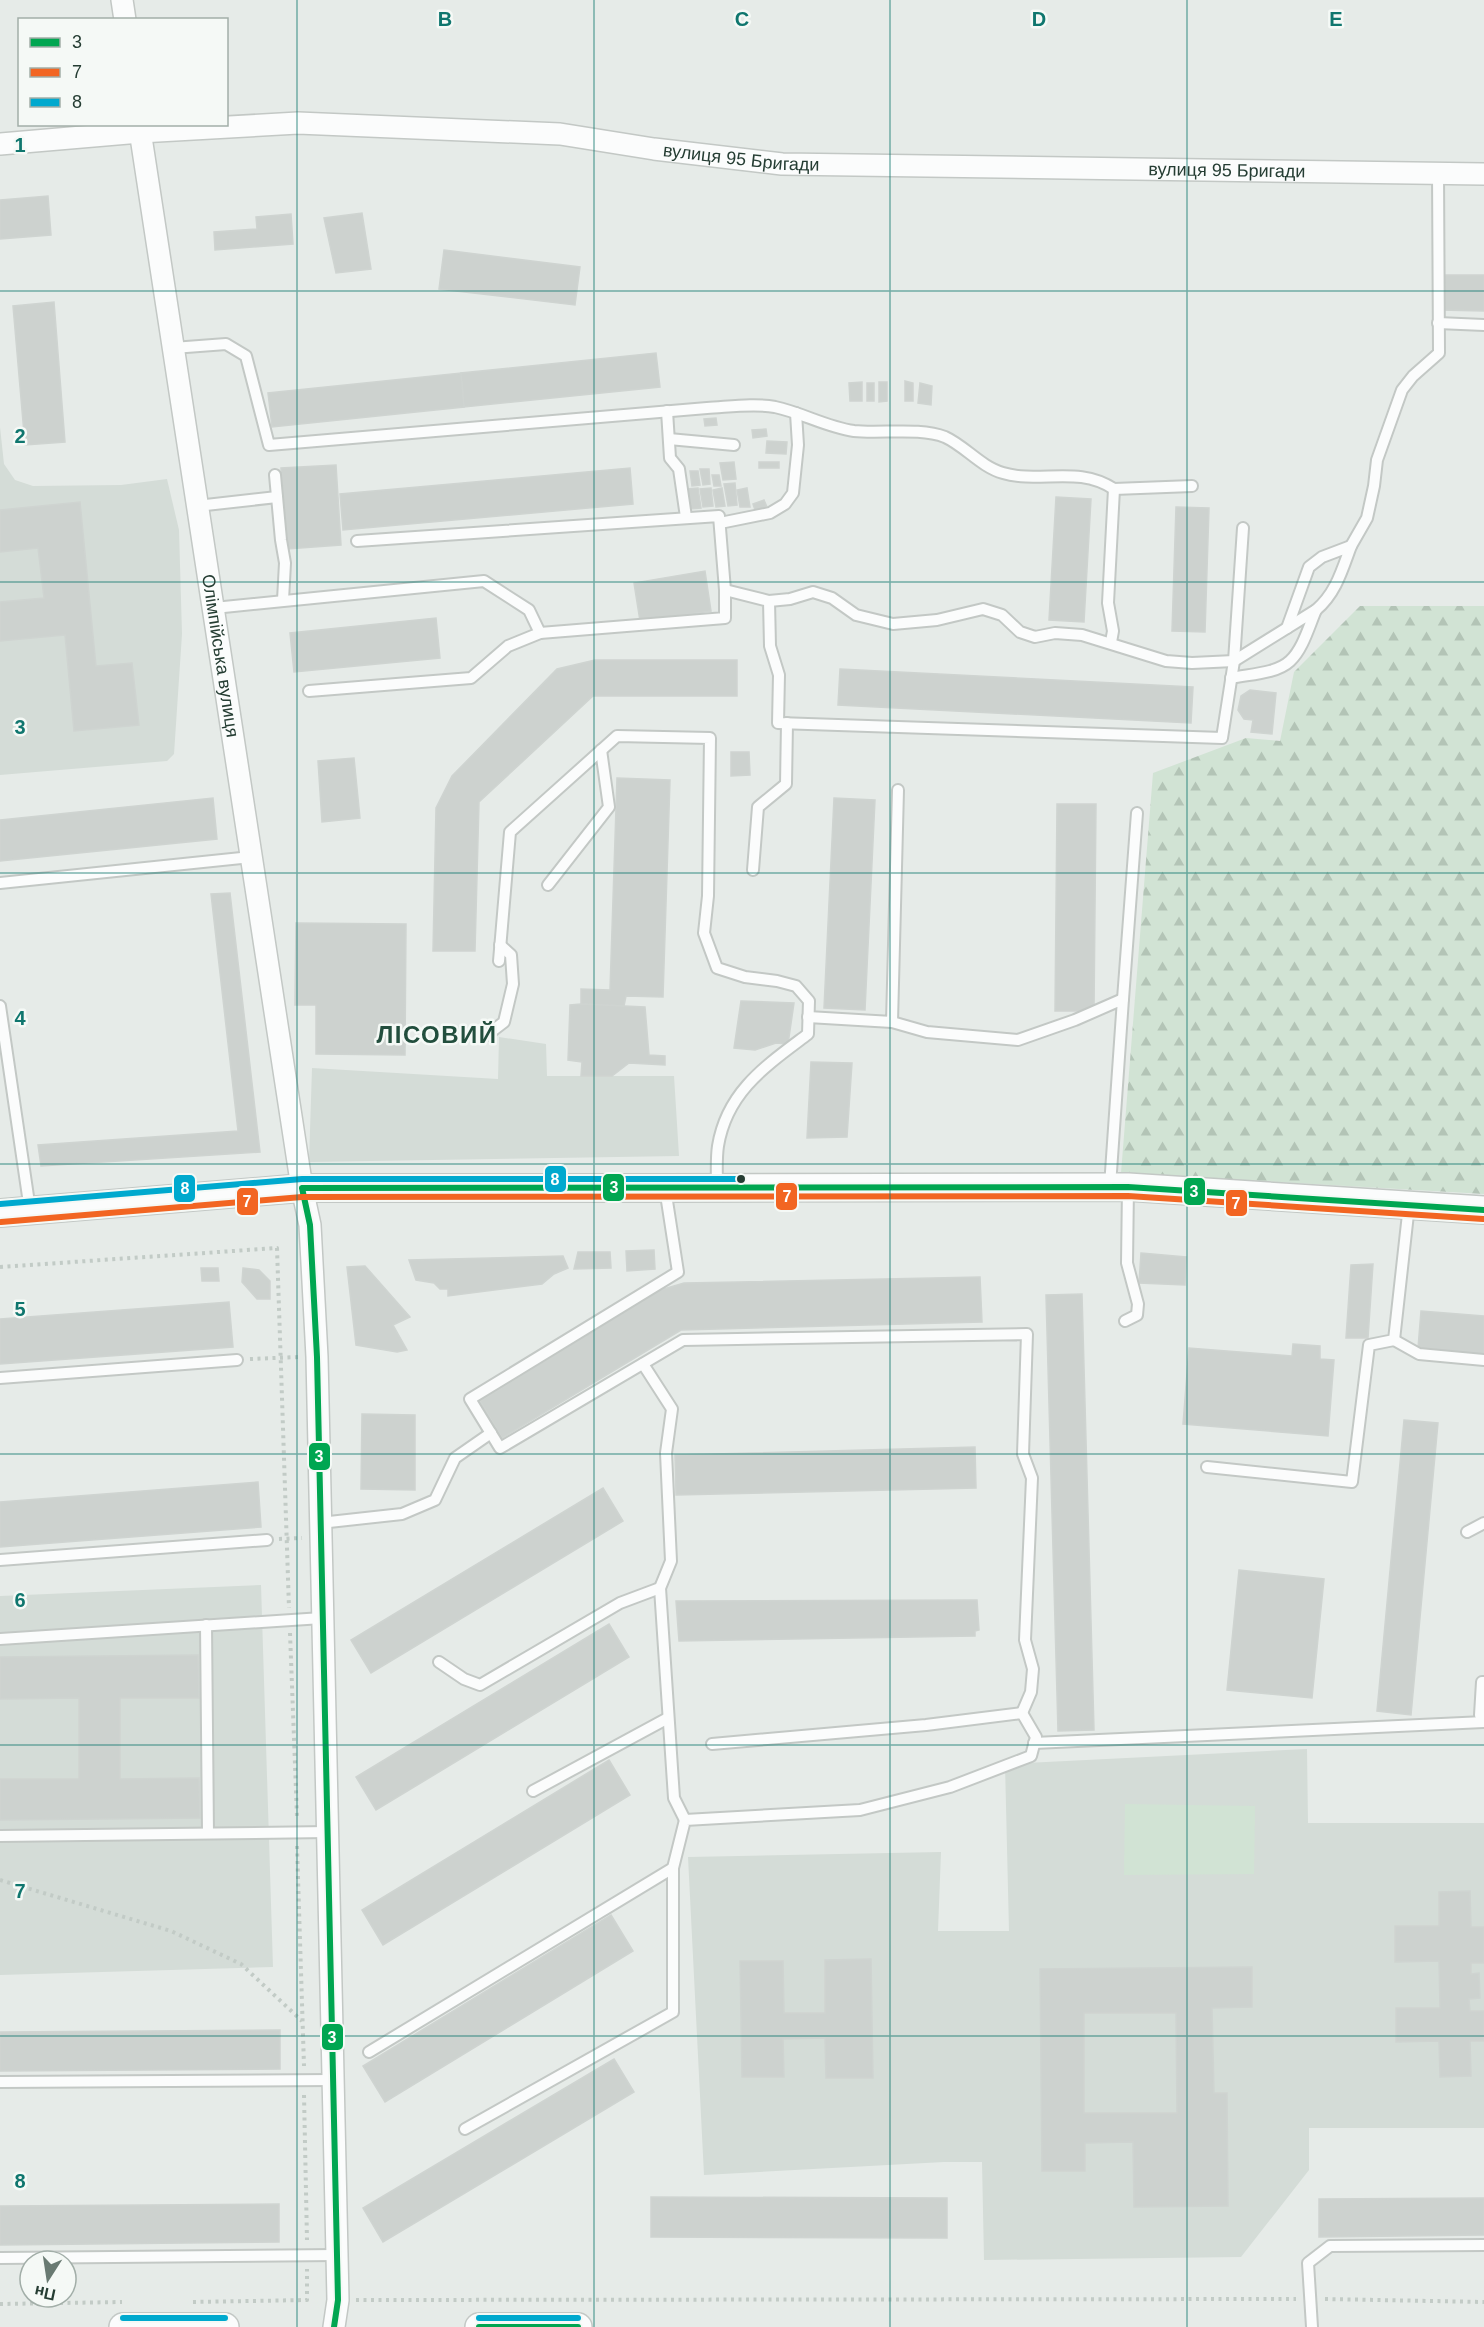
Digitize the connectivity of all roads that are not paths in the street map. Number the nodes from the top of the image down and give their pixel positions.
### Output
1 (122, 0) edge
2 (125, 18) edge
3 (228, 125) edge
4 (203, 126) edge
5 (139, 128) edge
6 (0, 144) edge
7 (1438, 172) junction
8 (1484, 174) edge
9 (1438, 323) junction
10 (1484, 325) edge
11 (173, 348) junction
12 (667, 411) junction
13 (796, 413) junction
14 (669, 439) junction
15 (734, 445) dead end
16 (276, 475) dead end
17 (1192, 486) dead end
18 (1114, 489) junction
19 (277, 497) junction
20 (197, 506) junction
21 (686, 517) junction
22 (720, 523) junction
23 (1243, 528) dead end
24 (357, 541) dead end
25 (1351, 546) junction
26 (725, 590) junction
27 (283, 600) junction
28 (769, 601) junction
29 (214, 608) junction
30 (1316, 610) junction
31 (1287, 628) junction
32 (540, 633) junction
33 (1111, 642) junction
34 (1234, 661) junction
35 (1231, 678) junction
36 (309, 691) dead end
37 (788, 723) junction
38 (601, 750) junction
39 (898, 790) dead end
40 (1137, 813) dead end
41 (251, 857) junction
42 (753, 870) dead end
43 (0, 883) edge
44 (548, 885) dead end
45 (500, 945) junction
46 (499, 960) dead end
47 (1123, 999) junction
48 (0, 1006) edge
49 (808, 1017) junction
50 (892, 1022) junction
51 (487, 1035) dead end
52 (1119, 1187) junction
53 (302, 1188) junction
54 (665, 1188) junction
55 (717, 1188) junction
56 (1409, 1205) junction
57 (1484, 1210) edge
58 (30, 1211) junction
59 (0, 1213) edge
60 (1125, 1321) dead end
61 (1394, 1340) junction
62 (237, 1360) road end
63 (1484, 1360) edge
64 (643, 1364) junction
65 (0, 1378) edge
66 (491, 1433) junction
67 (1207, 1467) dead end
68 (1484, 1523) edge
69 (320, 1530) junction
70 (1467, 1532) dead end
71 (267, 1540) road end
72 (0, 1560) edge
73 (660, 1588) junction
74 (322, 1618) junction
75 (206, 1625) junction
76 (0, 1639) edge
77 (439, 1662) dead end
78 (1484, 1682) edge
79 (1022, 1713) junction
80 (668, 1718) junction
81 (1484, 1720) edge
82 (1034, 1743) junction
83 (712, 1744) dead end
84 (533, 1791) dead end
85 (685, 1820) junction
86 (328, 1832) junction
87 (208, 1833) junction
88 (0, 1836) edge
89 (673, 1868) junction
90 (369, 2052) dead end
91 (333, 2080) junction
92 (0, 2082) edge
93 (465, 2129) dead end
94 (1484, 2245) edge
95 (337, 2255) junction
96 (0, 2258) edge
97 (127, 2315) edge
98 (193, 2318) edge
99 (225, 2327) edge
100 (334, 2327) edge
101 (479, 2327) edge
102 (526, 2327) edge
103 (578, 2327) edge
104 (1312, 2327) edge

1 - 2 street
3 - 7 street, вулиця 95 Бригади
4 - 5 street, вулиця 95 Бригади
5 - 6 street, вулиця 95 Бригади
5 - 11 street, Олімпійська вулиця
7 - 8 street, вулиця 95 Бригади
7 - 9 lane
9 - 10 lane
9 - 25 lane
11 - 12 lane
11 - 20 street, Олімпійська вулиця
12 - 13 lane
12 - 14 lane
13 - 18 lane
13 - 22 lane
14 - 15 lane
14 - 21 lane
16 - 19 lane
17 - 18 lane
18 - 33 lane
19 - 20 lane
19 - 27 lane
20 - 29 street, Олімпійська вулиця
21 - 22 lane
21 - 24 lane
22 - 26 lane
23 - 34 lane
25 - 30 lane
25 - 31 lane
26 - 28 lane
26 - 32 lane
27 - 29 lane
27 - 32 lane
28 - 33 lane
28 - 37 lane
29 - 41 street, Олімпійська вулиця
30 - 31 lane
30 - 35 lane
31 - 34 lane
32 - 36 lane
33 - 34 lane
34 - 35 lane
35 - 37 lane
37 - 42 lane
38 - 44 lane
38 - 45 lane
38 - 49 lane
39 - 50 lane
40 - 47 lane
41 - 43 lane
41 - 53 street, Олімпійська вулиця
45 - 46 lane
45 - 51 lane
47 - 50 lane
47 - 52 lane
48 - 58 lane
49 - 50 lane
49 - 55 lane
52 - 55 street
52 - 56 street
52 - 60 lane
53 - 54 street
53 - 58 street
53 - 69 street, Олімпійська вулиця
54 - 55 street
54 - 66 lane
56 - 57 street
56 - 61 lane
58 - 59 street
61 - 63 lane
61 - 67 lane
62 - 65 lane
64 - 66 lane
64 - 73 lane
64 - 79 lane
66 - 69 lane
68 - 70 lane
69 - 74 street, Олімпійська вулиця
71 - 72 lane
73 - 77 lane
73 - 80 lane
74 - 75 lane
74 - 86 street, Олімпійська вулиця
75 - 76 lane
75 - 87 lane
78 - 81 lane
79 - 82 lane
79 - 83 lane
80 - 84 lane
80 - 85 lane
81 - 82 lane
82 - 85 lane
85 - 89 lane
86 - 87 lane
86 - 91 street, Олімпійська вулиця
87 - 88 lane
89 - 90 lane
89 - 93 lane
91 - 92 lane
91 - 95 street, Олімпійська вулиця
94 - 104 lane
95 - 96 lane
95 - 100 street, Олімпійська вулиця
97 - 98 street
98 - 99 street
101 - 102 street
102 - 103 street

